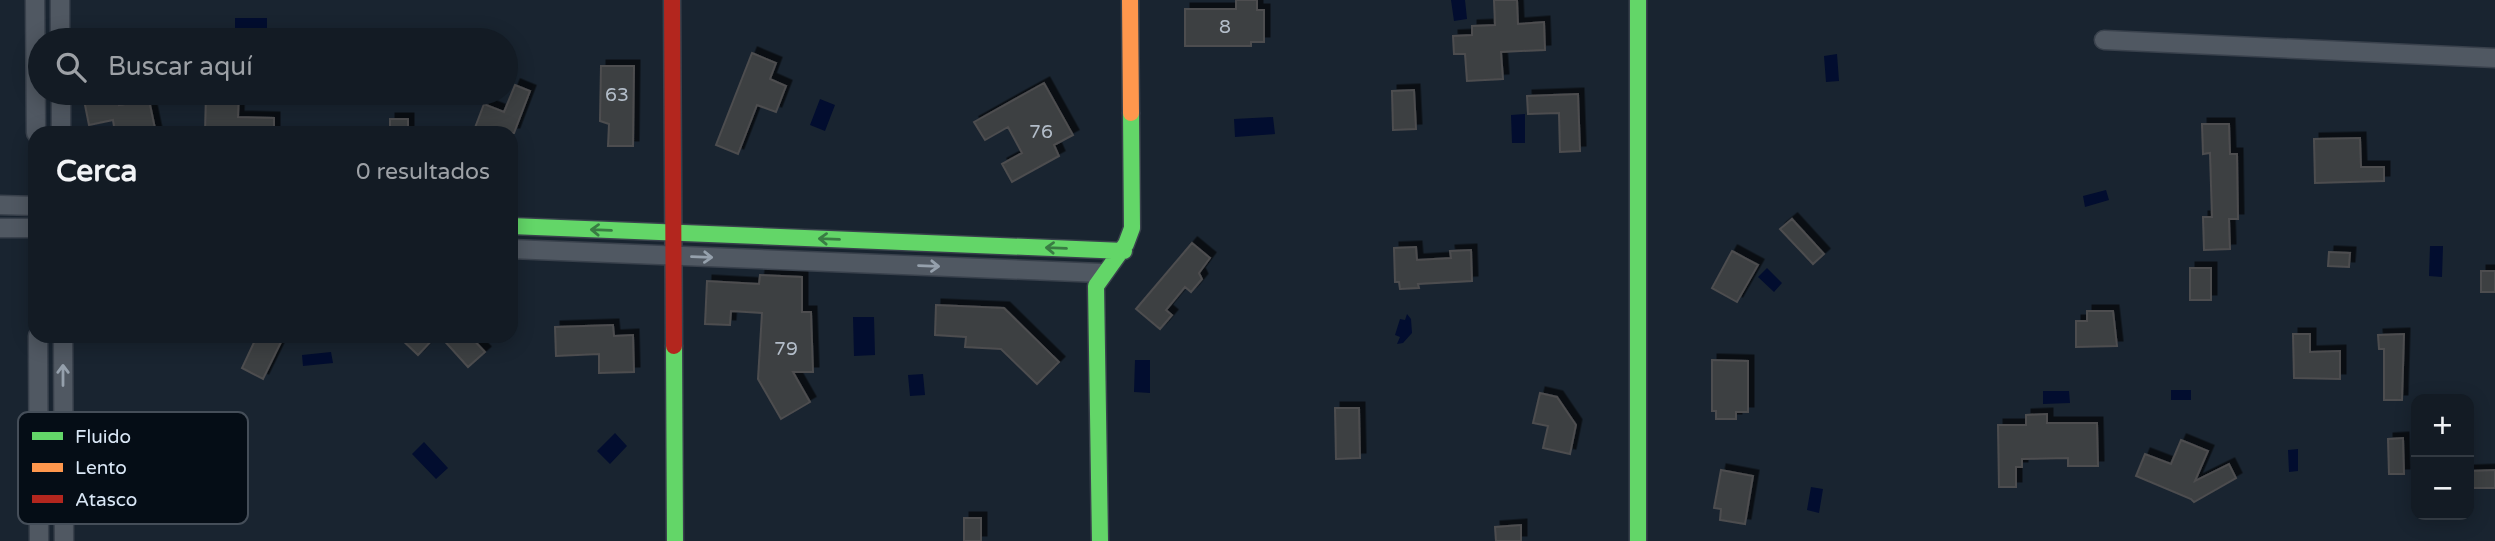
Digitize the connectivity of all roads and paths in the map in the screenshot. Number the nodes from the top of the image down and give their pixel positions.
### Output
1 (35, 0) edge
2 (60, 0) edge
3 (672, 0) edge
4 (1130, 0) edge
5 (1638, 0) edge
6 (35, 28) edge
7 (61, 28) edge
8 (2104, 40) dead end
9 (2495, 58) edge
10 (36, 105) edge
11 (61, 105) edge
12 (36, 126) edge
13 (61, 126) edge
14 (0, 205) edge
15 (28, 206) edge
16 (518, 226) edge
17 (0, 228) edge
18 (28, 229) edge
19 (672, 233) junction
20 (518, 249) edge
21 (1124, 251) junction
22 (672, 256) junction
23 (1101, 273) junction
24 (38, 343) edge
25 (63, 343) edge
26 (38, 412) edge
27 (63, 412) edge
28 (675, 541) edge
29 (1101, 541) edge
30 (1638, 541) edge

1 - 6 street
2 - 7 street
3 - 19 street
4 - 21 street
5 - 30 street
8 - 9 street
10 - 12 street
11 - 13 street
14 - 15 street
19 -> 16 street
17 - 18 street
21 -> 19 street
19 - 22 street
20 - 22 street
21 - 23 street
22 -> 23 street
22 - 28 street
23 - 29 street
24 - 26 street
27 -> 25 street

